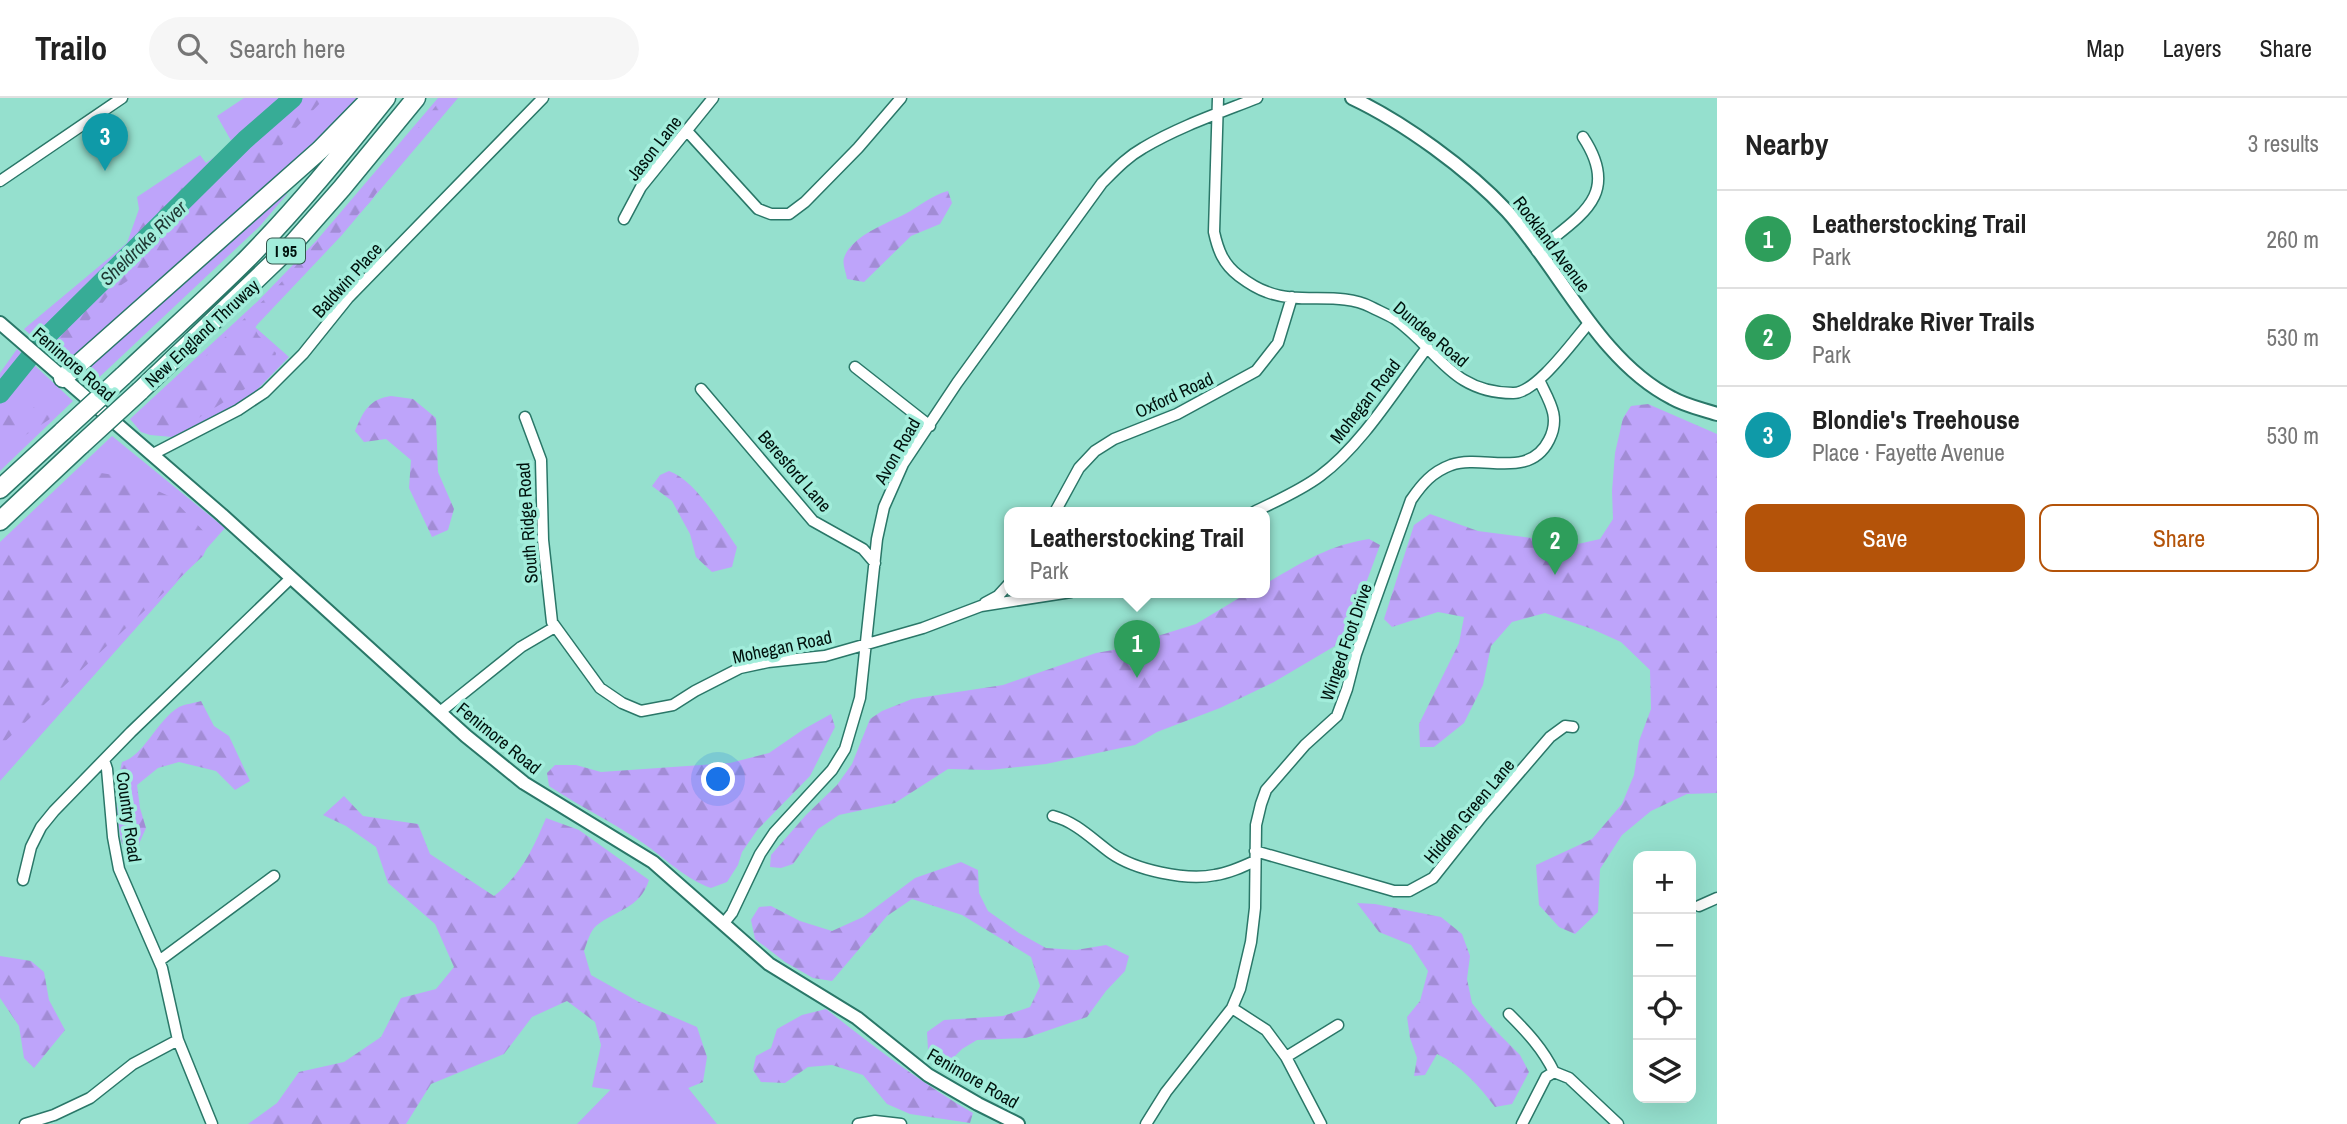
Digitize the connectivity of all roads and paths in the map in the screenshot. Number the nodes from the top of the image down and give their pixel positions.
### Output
1 (122, 98) edge
2 (371, 98) edge
3 (386, 98) edge
4 (416, 98) edge
5 (543, 98) edge
6 (713, 98) edge
7 (901, 98) edge
8 (1218, 98) edge
9 (1257, 98) edge
10 (1355, 99) edge
11 (1216, 114) junction
12 (687, 131) junction
13 (1583, 137) dead end
14 (0, 181) edge
15 (624, 219) dead end
16 (1537, 251) junction
17 (1292, 297) junction
18 (1589, 323) junction
19 (1, 325) edge
20 (1426, 349) junction
21 (855, 367) dead end
22 (63, 378) junction
23 (1539, 380) junction
24 (701, 389) dead end
25 (1717, 414) edge
26 (526, 417) dead end
27 (930, 426) junction
28 (153, 454) junction
29 (0, 489) edge
30 (1058, 507) edge
31 (1264, 507) edge
32 (0, 521) edge
33 (875, 563) junction
34 (291, 578) junction
35 (1004, 589) edge
36 (1032, 598) edge
37 (981, 606) junction
38 (555, 627) junction
39 (867, 643) junction
40 (440, 712) junction
41 (1573, 727) dead end
42 (104, 760) junction
43 (1053, 816) dead end
44 (1255, 856) junction
45 (274, 876) dead end
46 (23, 880) dead end
47 (1717, 898) edge
48 (1699, 906) dead end
49 (724, 923) junction
50 (159, 961) junction
51 (1232, 1008) junction
52 (1509, 1014) dead end
53 (1338, 1025) dead end
54 (178, 1041) junction
55 (1286, 1057) junction
56 (1554, 1072) junction
57 (25, 1124) edge
58 (212, 1124) edge
59 (859, 1124) edge
60 (901, 1124) edge
61 (1018, 1124) edge
62 (1146, 1124) edge
63 (1321, 1124) edge
64 (1522, 1124) edge
65 (1618, 1124) edge

1 - 14 street
2 - 22 highway
3 - 29 highway, New England Thruway / I 95, bridge
4 - 32 highway, New England Thruway / I 95, bridge
5 - 28 street, Baldwin Place
6 - 12 street, Jason Lane
7 - 12 street
8 - 11 street, Dundee Road
9 - 11 street, Avon Road
10 - 16 street, Rockland Avenue
11 - 17 street, Dundee Road
11 - 27 street, Avon Road
12 - 15 street, Jason Lane
13 - 16 street
16 - 18 street, Rockland Avenue
17 - 20 street, Dundee Road
17 - 30 street, Oxford Road
18 - 23 street
18 - 25 street, Rockland Avenue
19 - 22 street, Fenimore Road
20 - 23 street, Dundee Road
20 - 31 street, Mohegan Road
21 - 27 street
22 - 28 street, Fenimore Road
23 - 44 street, Winged Foot Drive
24 - 33 street, Beresford Lane
26 - 38 street, South Ridge Road
27 - 33 street, Avon Road
28 - 34 street, Fenimore Road
33 - 39 street, Avon Road
34 - 40 street, Fenimore Road
34 - 42 street, Country Road
35 - 37 street
36 - 37 street, Mohegan Road
37 - 39 street, Mohegan Road
38 - 39 street, Mohegan Road
38 - 40 street
39 - 49 street, Avon Road
40 - 49 street, Fenimore Road
41 - 44 street, Hidden Green Lane
42 - 46 street
42 - 50 street, Country Road
43 - 44 street
44 - 51 street, Winged Foot Drive
45 - 50 street
47 - 48 street
49 - 61 street, Fenimore Road
50 - 54 street, Country Road
51 - 55 street
51 - 62 street, Winged Foot Drive
52 - 56 street
53 - 55 street
54 - 57 street
54 - 58 street, Country Road
55 - 63 street
56 - 64 street
56 - 65 street
59 - 60 street

